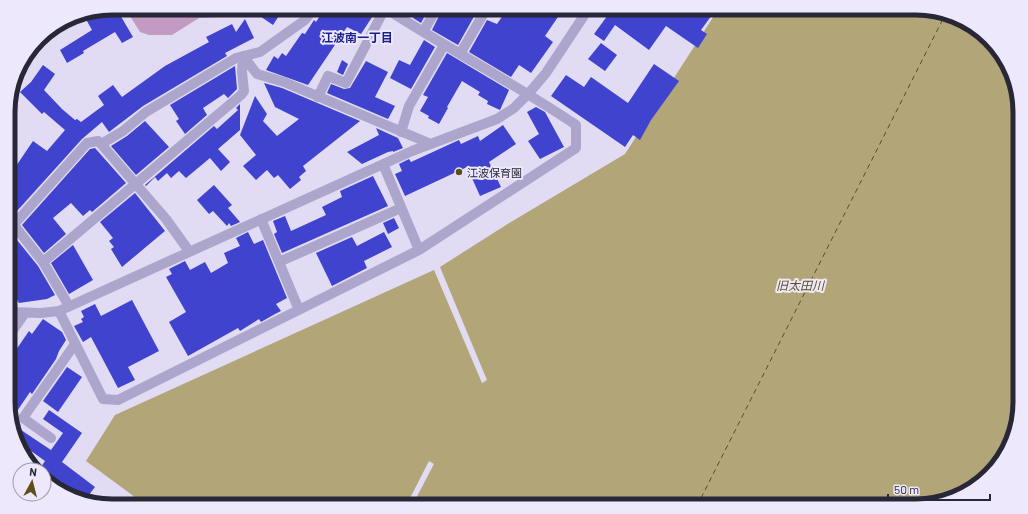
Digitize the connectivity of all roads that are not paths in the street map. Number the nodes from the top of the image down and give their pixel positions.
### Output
1 (309, 15) edge
2 (381, 15) edge
3 (396, 15) edge
4 (433, 15) edge
5 (483, 15) edge
6 (584, 15) edge
7 (423, 32) junction
8 (444, 45) junction
9 (460, 54) junction
10 (244, 56) junction
11 (529, 93) junction
12 (318, 97) junction
13 (401, 132) junction
14 (100, 144) junction
15 (431, 144) junction
16 (383, 164) junction
17 (134, 184) junction
18 (401, 208) junction
19 (261, 219) junction
20 (15, 224) edge
21 (15, 232) edge
22 (419, 250) junction
23 (189, 251) junction
24 (42, 262) junction
25 (279, 262) junction
26 (69, 306) junction
27 (299, 310) junction
28 (59, 311) junction
29 (15, 312) edge
30 (25, 313) junction
31 (15, 327) edge
32 (75, 344) junction
33 (51, 438) dead end

1 - 10 street
2 - 12 street
3 - 7 street
4 - 7 street
5 - 9 street
6 - 11 street
7 - 8 street
8 - 9 street
8 - 13 street
9 - 11 street
10 - 12 street
10 - 14 street
10 - 17 street
11 - 15 street
11 - 22 street
12 - 13 street
13 - 15 street
14 - 17 street
14 - 20 street
15 - 16 street
16 - 18 street
16 - 19 street
17 - 23 street
17 - 24 street
18 - 22 street
18 - 25 street
19 - 23 street
19 - 25 street
21 - 24 street
22 - 27 street
23 - 26 street
24 - 26 street
25 - 27 street
26 - 28 street
27 - 32 street
28 - 30 street
28 - 32 street
29 - 30 street
30 - 31 street
32 - 33 street

